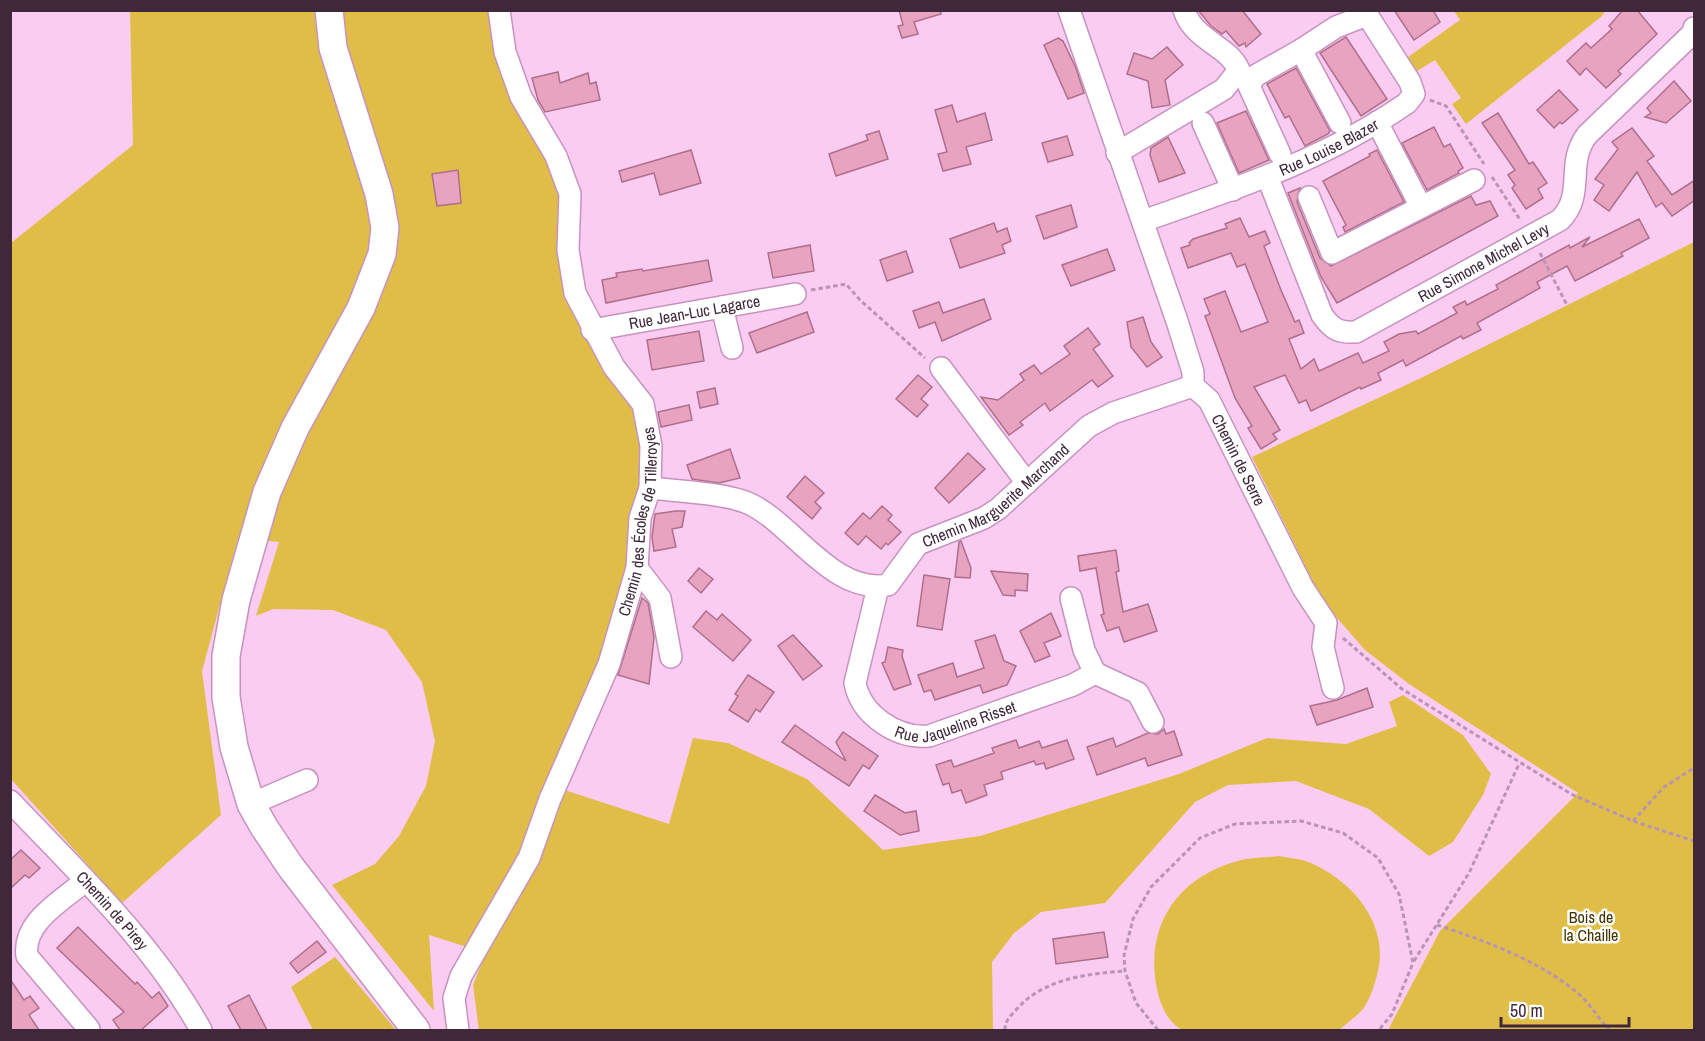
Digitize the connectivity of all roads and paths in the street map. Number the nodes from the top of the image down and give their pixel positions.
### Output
1 (329, 10) edge
2 (499, 10) edge
3 (1069, 10) edge
4 (1184, 10) edge
5 (1687, 10) edge
6 (1366, 13) edge
7 (1695, 20) edge
8 (1695, 28) edge
9 (1301, 50) junction
10 (1414, 94) junction
11 (1377, 122) junction
12 (1203, 123) dead end
13 (1340, 123) dead end
14 (1117, 153) junction
15 (1280, 154) dead end
16 (1268, 178) junction
17 (1474, 180) dead end
18 (1233, 190) junction
19 (1309, 197) dead end
20 (1421, 207) junction
21 (1143, 221) junction
22 (1532, 237) junction
23 (795, 294) joint
24 (1567, 306) dead end
25 (723, 307) junction
26 (592, 330) junction
27 (732, 348) dead end
28 (941, 368) joint
29 (1193, 386) junction
30 (1027, 483) junction
31 (650, 488) junction
32 (637, 568) junction
33 (878, 587) junction
34 (1071, 598) dead end
35 (1326, 623) junction
36 (671, 657) dead end
37 (1095, 673) junction
38 (1333, 688) dead end
39 (1153, 722) dead end
40 (1520, 764) junction
41 (1695, 768) edge
42 (308, 780) dead end
43 (10, 801) edge
44 (251, 804) junction
45 (1633, 821) junction
46 (1695, 841) edge
47 (85, 881) junction
48 (1437, 925) junction
49 (1413, 963) junction
50 (1125, 971) junction
51 (385, 986) junction
52 (89, 1029) edge
53 (201, 1030) edge
54 (416, 1030) edge
55 (428, 1030) edge
56 (458, 1030) edge
57 (1005, 1030) edge
58 (1158, 1030) edge
59 (1379, 1030) edge
60 (1609, 1030) edge

1 - 44 main road
2 - 26 street, Chemin des Écoles de Tilleroyes
3 - 14 street
4 - 14 street
5 - 7 street
6 - 9 street
6 - 10 street
8 - 22 street, Rue Simone Michel Levy
9 - 13 street
9 - 15 street
10 - 11 street, Rue Louise Blazer
10 - 22 path
11 - 16 street, Rue Louise Blazer
11 - 20 street
12 - 18 street
14 - 21 street
16 - 18 street, Rue Louise Blazer
16 - 22 street, Rue Simone Michel Levy
17 - 20 street
18 - 21 street, Rue Louise Blazer
19 - 20 street
21 - 29 street
22 - 24 path
23 - 25 street, Rue Jean-Luc Lagarce
23 - 28 path
25 - 26 street, Rue Jean-Luc Lagarce
25 - 27 street
26 - 31 street, Chemin des Écoles de Tilleroyes
28 - 30 street
29 - 30 street, Chemin Marguerite Marchand
29 - 35 street, Chemin de Serre
30 - 33 street, Chemin Marguerite Marchand
31 - 32 street, Chemin des Écoles de Tilleroyes
31 - 33 street
32 - 36 street
32 - 56 street, Chemin des Écoles de Tilleroyes
33 - 37 street, Rue Jaqueline Risset
34 - 37 street
35 - 38 street
35 - 40 path
37 - 39 street
40 - 45 path
40 - 48 path
41 - 45 path
42 - 44 street
43 - 47 street, Chemin de Pirey
44 - 51 main road
45 - 46 path
47 - 52 street
47 - 53 street, Chemin de Pirey
48 - 49 path
48 - 60 path
49 - 50 path
49 - 59 path
50 - 57 path
50 - 58 path
51 - 54 main road
51 - 55 main road

